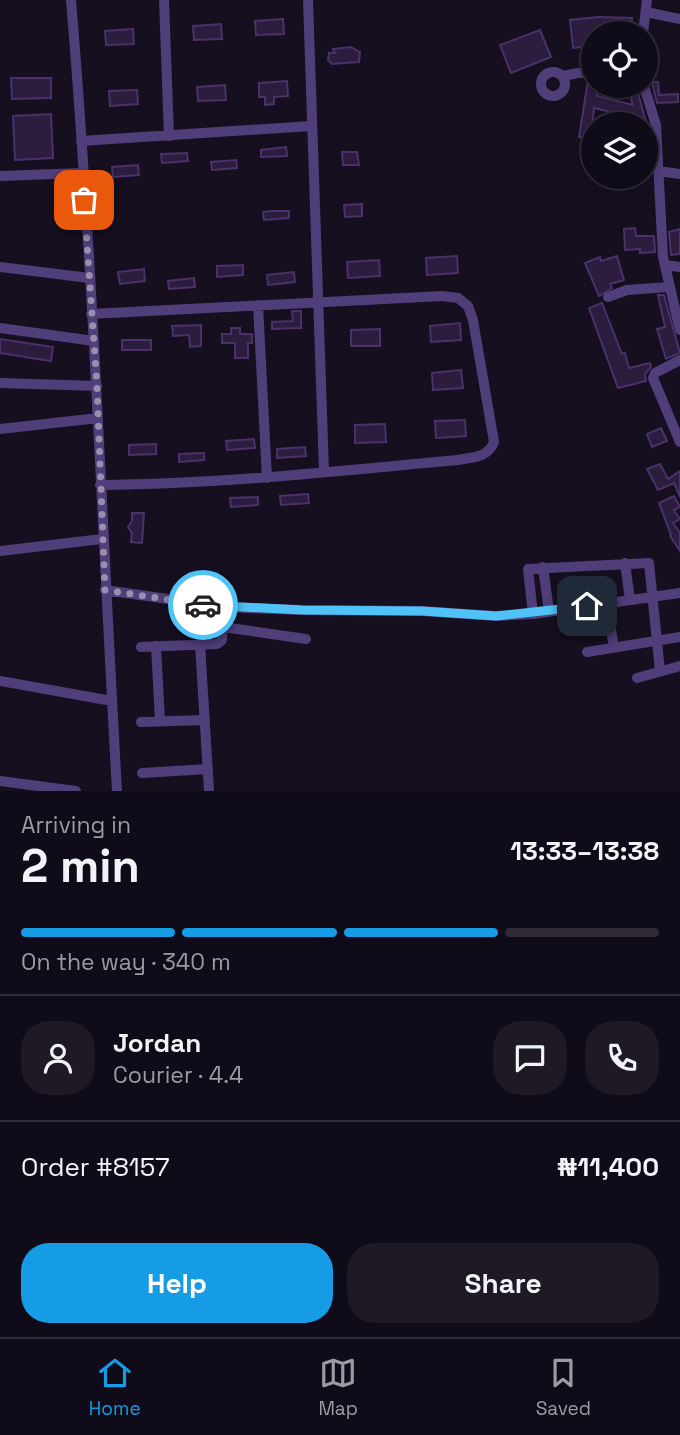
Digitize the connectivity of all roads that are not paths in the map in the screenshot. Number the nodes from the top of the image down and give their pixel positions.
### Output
1 (71, 0) edge
2 (164, 0) edge
3 (307, 0) edge
4 (647, 0) edge
5 (646, 12) junction
6 (680, 19) edge
7 (645, 21) edge
8 (581, 73) edge
9 (563, 76) dead end
10 (311, 125) junction
11 (169, 136) junction
12 (81, 141) junction
13 (658, 171) joint
14 (83, 173) junction
15 (680, 173) edge
16 (0, 176) edge
17 (665, 265) junction
18 (0, 267) edge
19 (680, 267) edge
20 (89, 278) junction
21 (669, 287) junction
22 (608, 297) dead end
23 (318, 302) junction
24 (258, 305) junction
25 (91, 314) junction
26 (0, 328) edge
27 (680, 331) edge
28 (94, 341) junction
29 (680, 360) edge
30 (0, 383) edge
31 (97, 386) junction
32 (98, 418) junction
33 (0, 429) edge
34 (680, 442) edge
35 (324, 472) junction
36 (267, 478) junction
37 (100, 485) junction
38 (102, 540) junction
39 (0, 551) edge
40 (625, 563) junction
41 (543, 567) junction
42 (105, 590) junction
43 (680, 593) edge
44 (652, 597) junction
45 (630, 600) junction
46 (606, 603) junction
47 (224, 607) junction
48 (549, 611) junction
49 (534, 614) junction
50 (223, 627) junction
51 (680, 637) edge
52 (306, 639) dead end
53 (657, 641) junction
54 (200, 644) junction
55 (156, 646) junction
56 (141, 647) dead end
57 (614, 647) junction
58 (587, 652) dead end
59 (680, 666) edge
60 (660, 671) junction
61 (637, 678) dead end
62 (0, 684) edge
63 (112, 701) junction
64 (205, 720) junction
65 (160, 721) junction
66 (141, 722) dead end
67 (208, 769) junction
68 (142, 773) dead end
69 (0, 781) edge
70 (76, 791) edge
71 (117, 791) edge
72 (209, 791) edge

1 - 12 street
2 - 11 street
3 - 10 street
4 - 5 street
5 - 6 street
5 - 7 street
8 - 9 street
10 - 11 street
10 - 23 street
11 - 12 street
12 - 14 street
13 - 15 street
13 - 17 street
14 - 16 street
14 - 20 street
17 - 19 street
17 - 21 street
18 - 20 street
20 - 25 street
21 - 22 street
21 - 27 street
23 - 24 street
23 - 35 street
23 - 35 street
24 - 25 street
24 - 36 street
25 - 28 street
26 - 28 street
28 - 31 street
29 - 34 street
30 - 31 street
31 - 32 street
32 - 33 street
32 - 37 street
35 - 36 street
36 - 37 street
37 - 38 street
38 - 39 street
38 - 42 street
40 - 41 street
40 - 44 street
40 - 45 street
41 - 48 street
41 - 49 street
42 - 47 street
42 - 63 street
43 - 44 street
44 - 45 street
44 - 53 street
45 - 46 street
46 - 48 street
46 - 57 street
47 - 49 street
47 - 50 street
48 - 49 street
50 - 52 street
50 - 54 street
51 - 53 street
53 - 57 street
53 - 60 street
54 - 55 street
54 - 64 street
55 - 56 street
55 - 65 street
57 - 58 street
59 - 60 street
60 - 61 street
62 - 63 street
63 - 71 street
64 - 65 street
64 - 67 street
65 - 66 street
67 - 68 street
67 - 72 street
69 - 70 street

